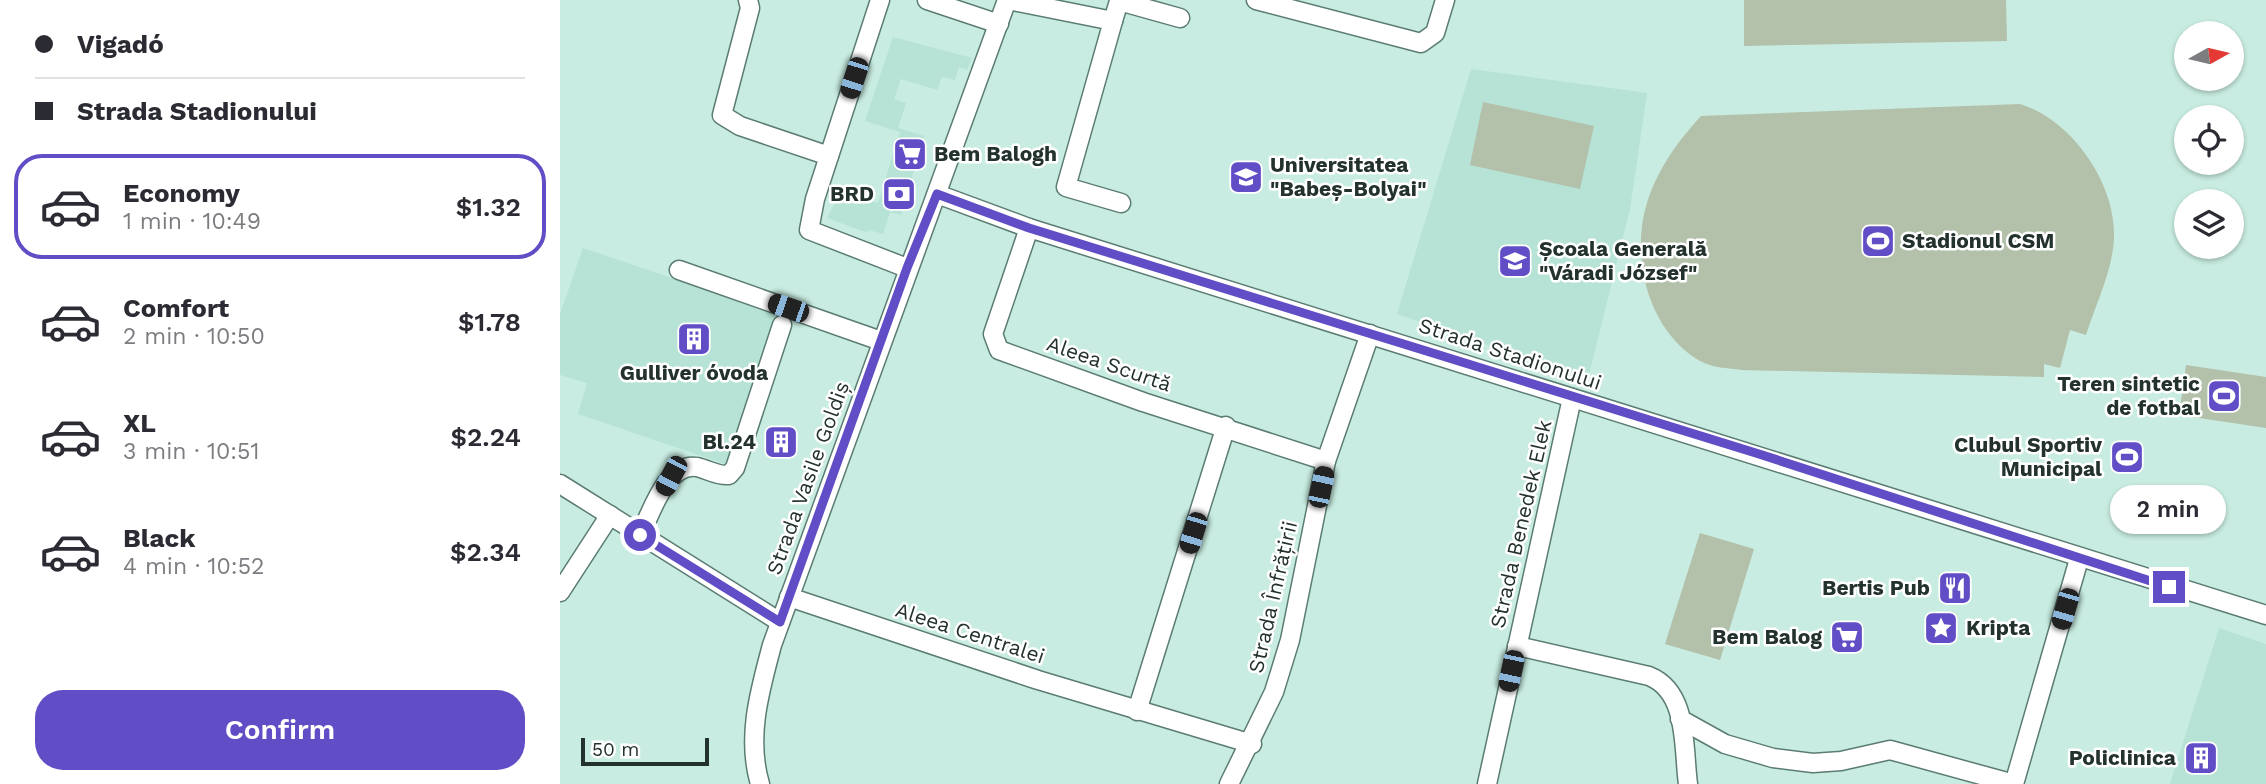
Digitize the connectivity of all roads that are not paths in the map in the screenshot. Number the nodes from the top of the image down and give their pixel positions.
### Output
1 (748, 0) edge
2 (880, 0) edge
3 (927, 0) edge
4 (1007, 0) edge
5 (1256, 0) edge
6 (1445, 0) edge
7 (1298, 5) edge
8 (1180, 18) dead end
9 (1113, 21) junction
10 (999, 23) junction
11 (829, 156) junction
12 (937, 194) junction
13 (1121, 204) dead end
14 (1029, 228) junction
15 (907, 268) junction
16 (679, 270) dead end
17 (782, 325) dead end
18 (1370, 334) junction
19 (881, 341) junction
20 (1572, 398) junction
21 (1226, 426) junction
22 (1326, 461) junction
23 (560, 484) edge
24 (610, 514) junction
25 (640, 535) junction
26 (2079, 559) junction
27 (560, 592) edge
28 (789, 597) junction
29 (2266, 615) edge
30 (780, 622) junction
31 (1517, 646) junction
32 (1137, 711) junction
33 (1680, 719) junction
34 (1252, 744) junction
35 (760, 784) edge
36 (1229, 784) edge
37 (1487, 784) edge
38 (1688, 784) edge
39 (2014, 784) edge

1 - 11 street
2 - 11 street
3 - 10 street
4 - 9 street
4 - 10 street
5 - 7 street
6 - 7 street
8 - 9 street
9 - 13 street
10 - 12 street
11 - 15 street
12 - 14 street, Strada Stadionului
12 - 15 street, Strada Vasile Goldiș
14 - 18 street, Strada Stadionului
14 - 21 street, Aleea Scurtă
15 - 19 street, Strada Vasile Goldiș
16 - 19 street
17 - 25 street
18 - 20 street, Strada Stadionului
18 - 22 street, Strada Înfrățirii
19 - 28 street, Strada Vasile Goldiș
20 - 26 street, Strada Stadionului
20 - 31 street, Strada Benedek Elek
21 - 22 street, Aleea Scurtă
21 - 32 street
22 - 34 street, Strada Înfrățirii
23 - 24 street
24 - 25 street
24 - 27 street
25 - 30 street
26 - 29 street, Strada Stadionului
26 - 39 street
28 - 30 street, Strada Vasile Goldiș
28 - 32 street, Aleea Centralei
30 - 35 street, Strada Vasile Goldiș
31 - 33 street
31 - 37 street, Strada Benedek Elek
32 - 34 street, Aleea Centralei
33 - 38 street
33 - 39 street
34 - 36 street, Strada Înfrățirii

